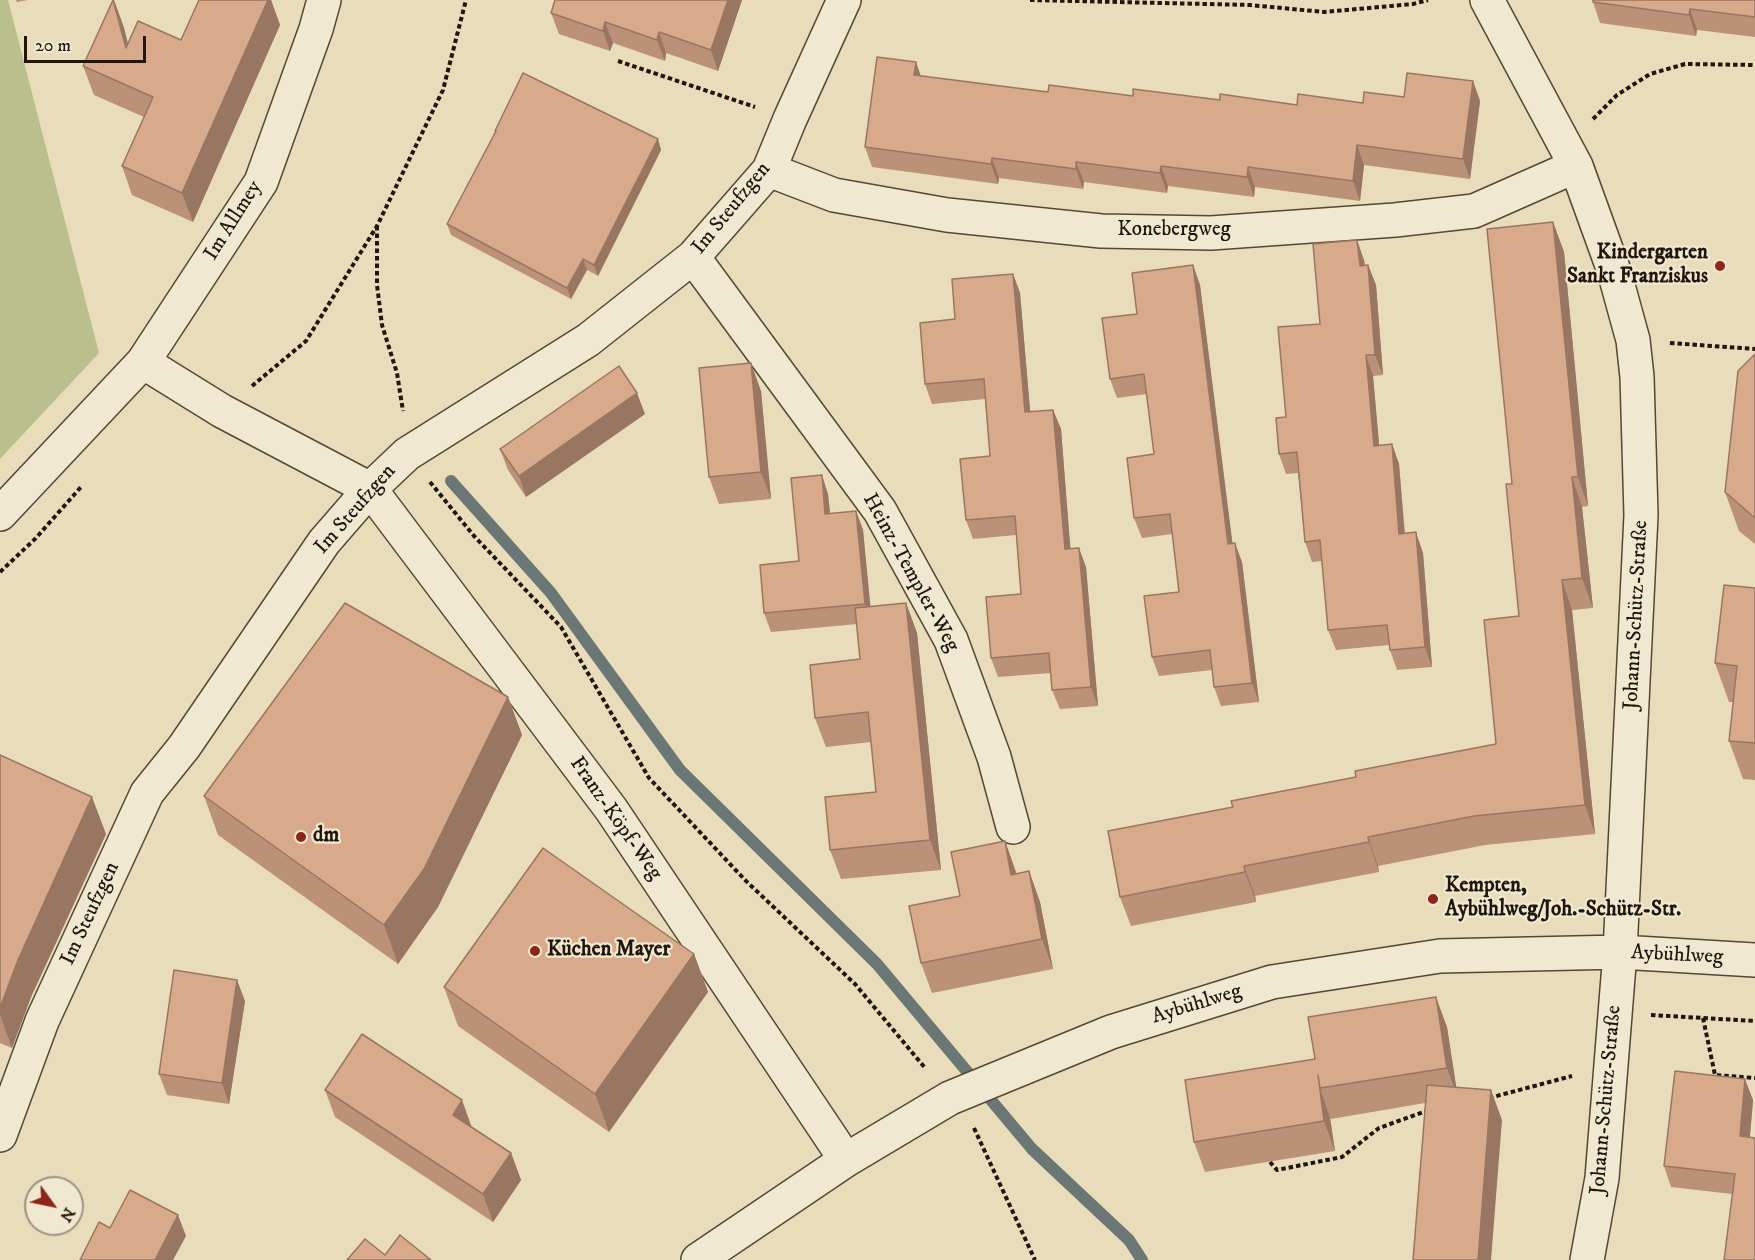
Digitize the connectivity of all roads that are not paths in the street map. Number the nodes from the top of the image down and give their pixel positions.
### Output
1 (324, 0) edge
2 (844, 0) edge
3 (1487, 0) edge
4 (1576, 166) junction
5 (769, 170) junction
6 (693, 257) junction
7 (143, 363) junction
8 (370, 489) junction
9 (0, 514) edge
10 (1013, 826) dead end
11 (1620, 952) junction
12 (1755, 960) edge
13 (0, 1136) edge
14 (846, 1160) junction
15 (698, 1260) edge
16 (1587, 1260) edge

1 - 7 street, Im Allmey
2 - 5 street, Im Steufzgen
3 - 4 street, Johann-Schütz-Straße
4 - 5 street, Konebergweg
4 - 11 street, Johann-Schütz-Straße
5 - 6 street, Im Steufzgen
6 - 8 street, Im Steufzgen
6 - 10 street, Heinz-Templer-Weg
7 - 8 street
7 - 9 street, Im Allmey
8 - 13 street, Im Steufzgen
8 - 14 street, Franz-Köpf-Weg
11 - 12 street, Aybühlweg
11 - 14 street, Aybühlweg
11 - 16 street, Johann-Schütz-Straße
14 - 15 street, Aybühlweg

